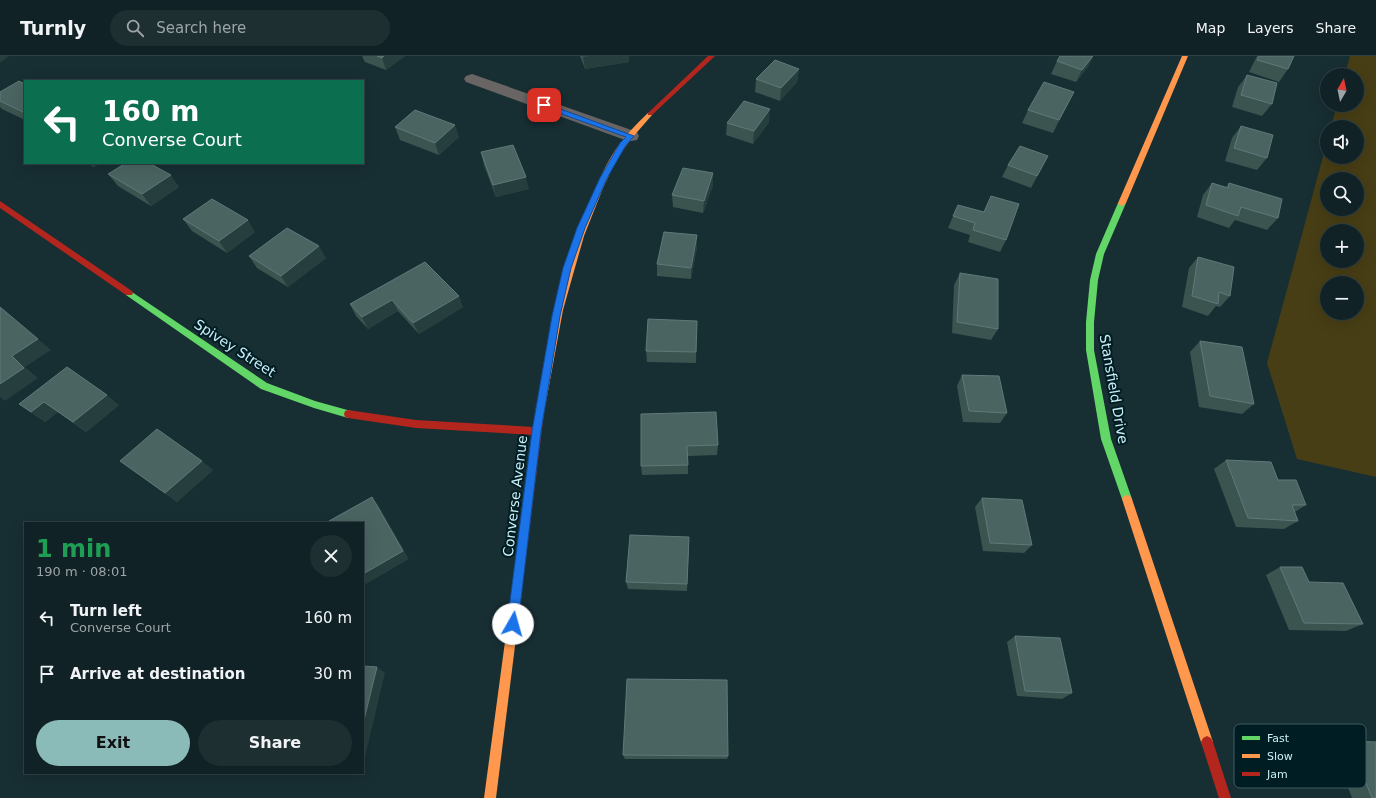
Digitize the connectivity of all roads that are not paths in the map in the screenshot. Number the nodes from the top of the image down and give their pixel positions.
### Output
1 (712, 56) edge
2 (1185, 56) edge
3 (472, 79) dead end
4 (630, 136) junction
5 (0, 204) edge
6 (537, 431) junction
7 (490, 798) edge
8 (1225, 798) edge

1 - 4 street, Converse Avenue
2 - 8 street, Stansfield Drive
3 - 4 street
4 - 6 street, Converse Avenue
5 - 6 street, Spivey Street
6 - 7 street, Converse Avenue

